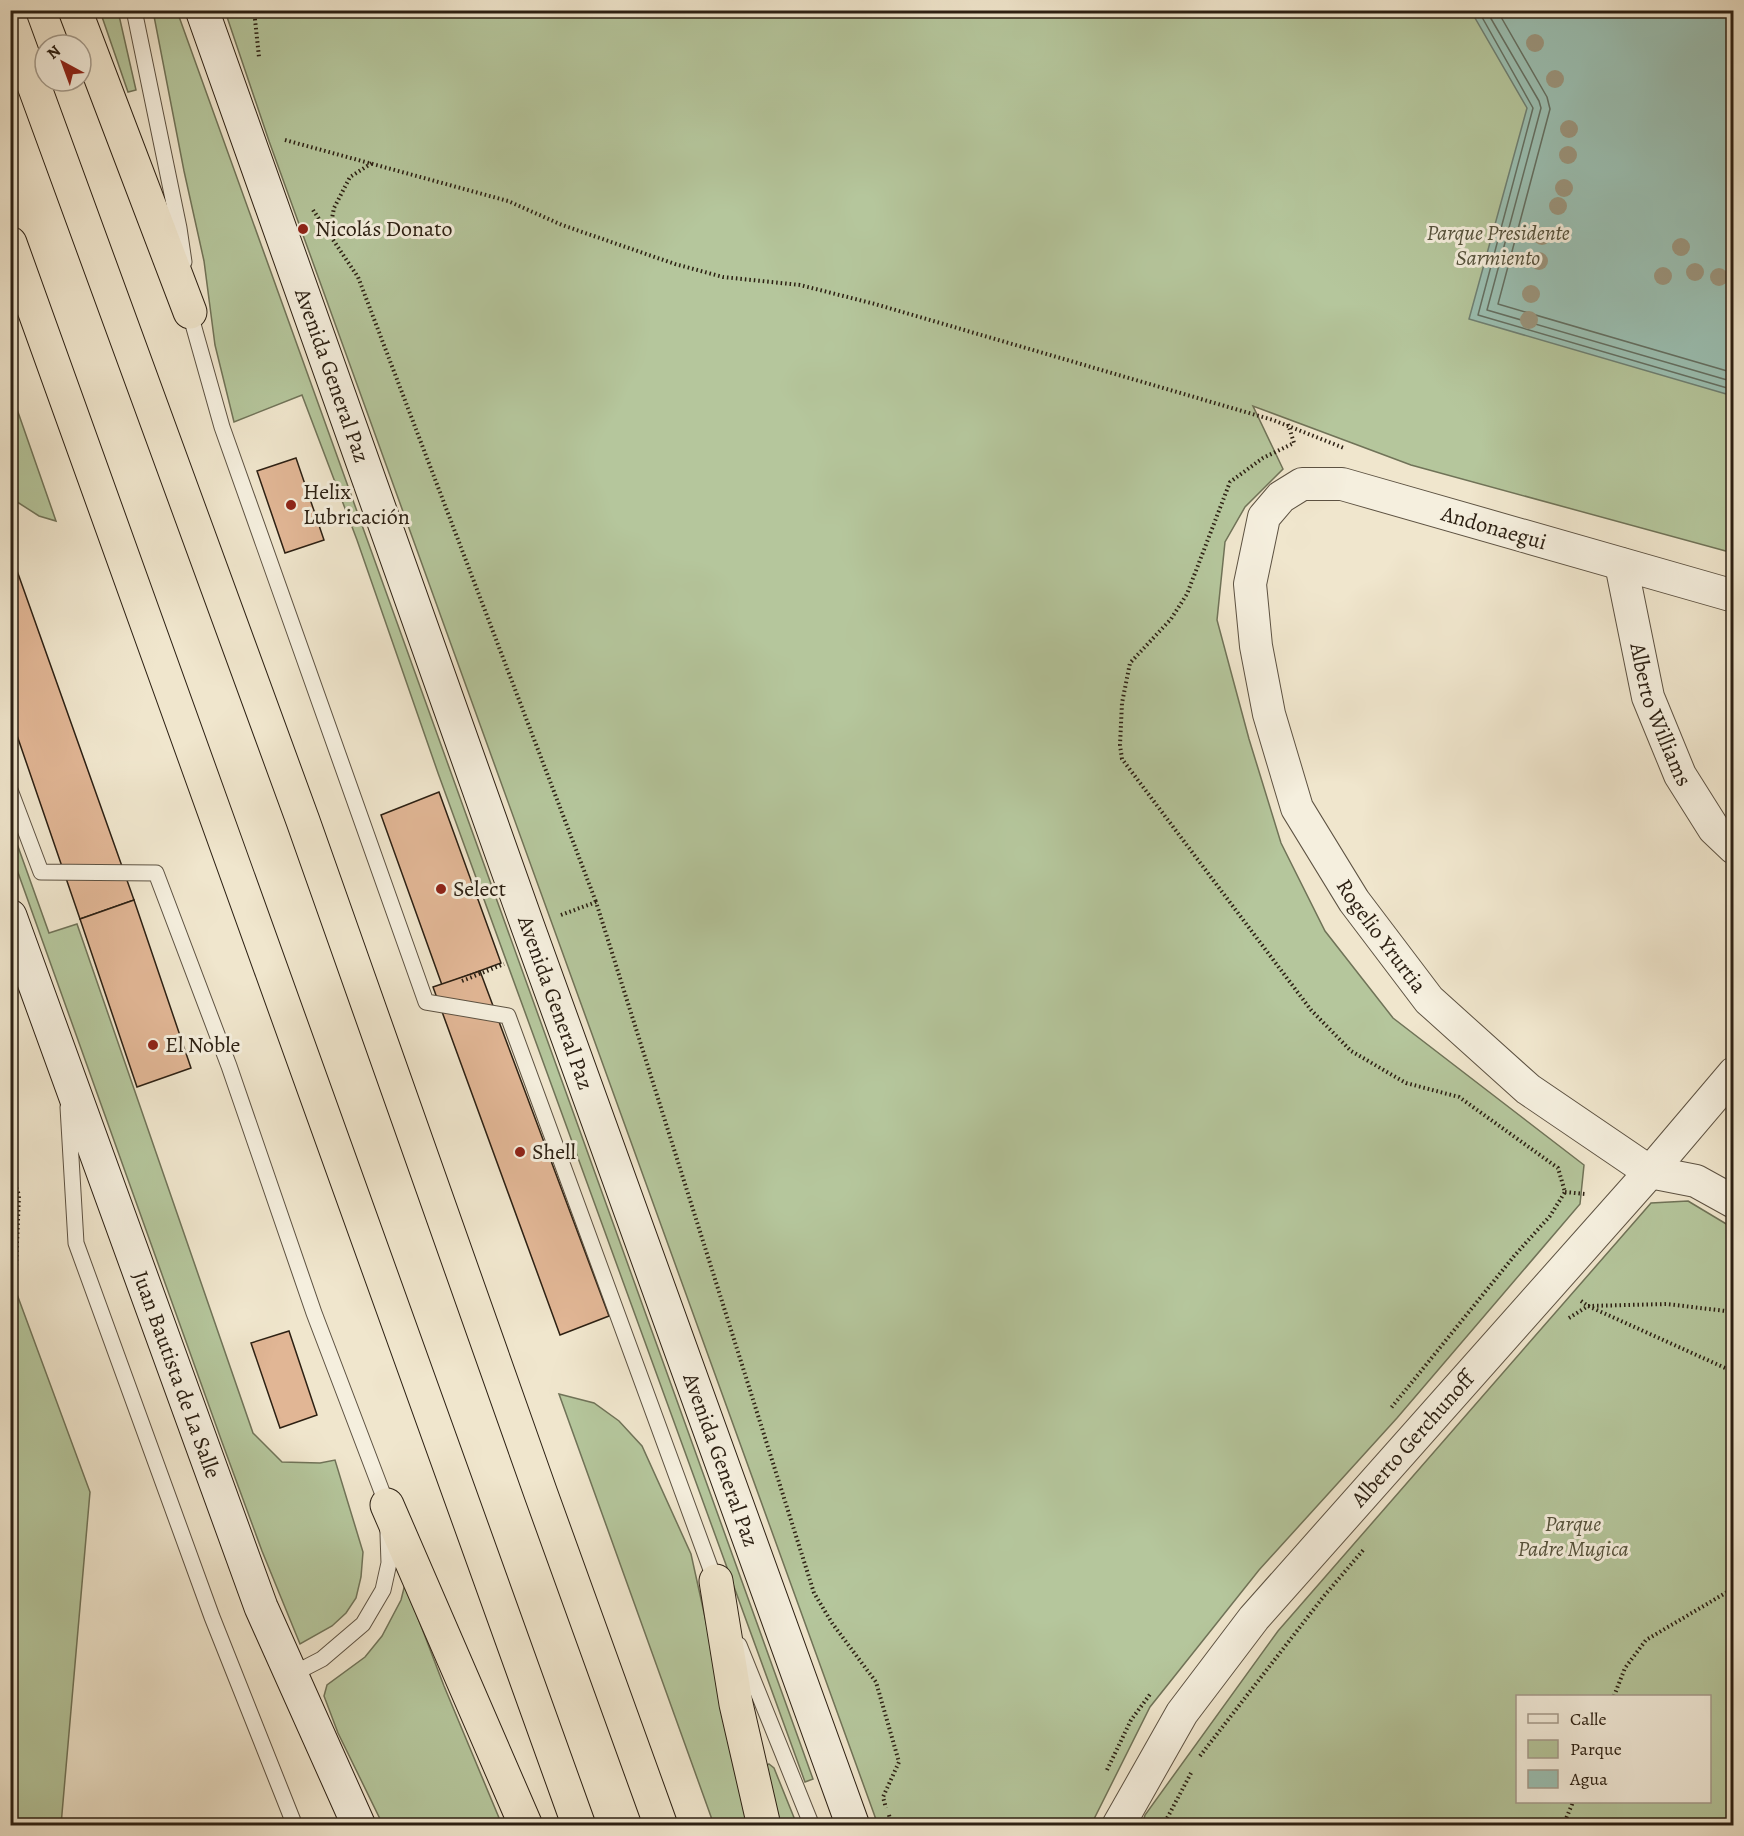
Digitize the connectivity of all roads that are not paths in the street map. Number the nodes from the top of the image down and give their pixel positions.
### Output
1 (75, 10) edge
2 (134, 10) edge
3 (202, 10) edge
4 (10, 20) edge
5 (10, 243) edge
6 (190, 312) junction
7 (1264, 518) joint
8 (1622, 564) junction
9 (1734, 596) edge
10 (10, 790) edge
11 (1734, 848) edge
12 (10, 916) edge
13 (65, 1071) junction
14 (1734, 1073) edge
15 (1650, 1172) junction
16 (1734, 1202) edge
17 (387, 1505) junction
18 (716, 1581) junction
19 (291, 1675) junction
20 (295, 1826) edge
21 (359, 1826) edge
22 (526, 1826) edge
23 (579, 1826) edge
24 (661, 1826) edge
25 (764, 1826) edge
26 (812, 1826) edge
27 (853, 1826) edge
28 (1118, 1826) edge

1 - 6 highway
2 - 6 lane
3 - 27 street, Avenida General Paz
4 - 24 highway
5 - 23 highway
6 - 18 lane
7 - 8 street, Andonaegui
7 - 15 street, Rogelio Yrurtia
8 - 9 street, Andonaegui
8 - 11 street, Alberto Williams
10 - 17 lane
12 - 13 street, Juan Bautista de La Salle
13 - 19 street, Juan Bautista de La Salle
13 - 20 lane
14 - 15 street, Alberto Gerchunoff
15 - 16 street, Rogelio Yrurtia
15 - 28 street, Alberto Gerchunoff
17 - 19 lane
17 - 22 highway
18 - 25 highway
18 - 26 lane
19 - 21 street, Juan Bautista de La Salle

